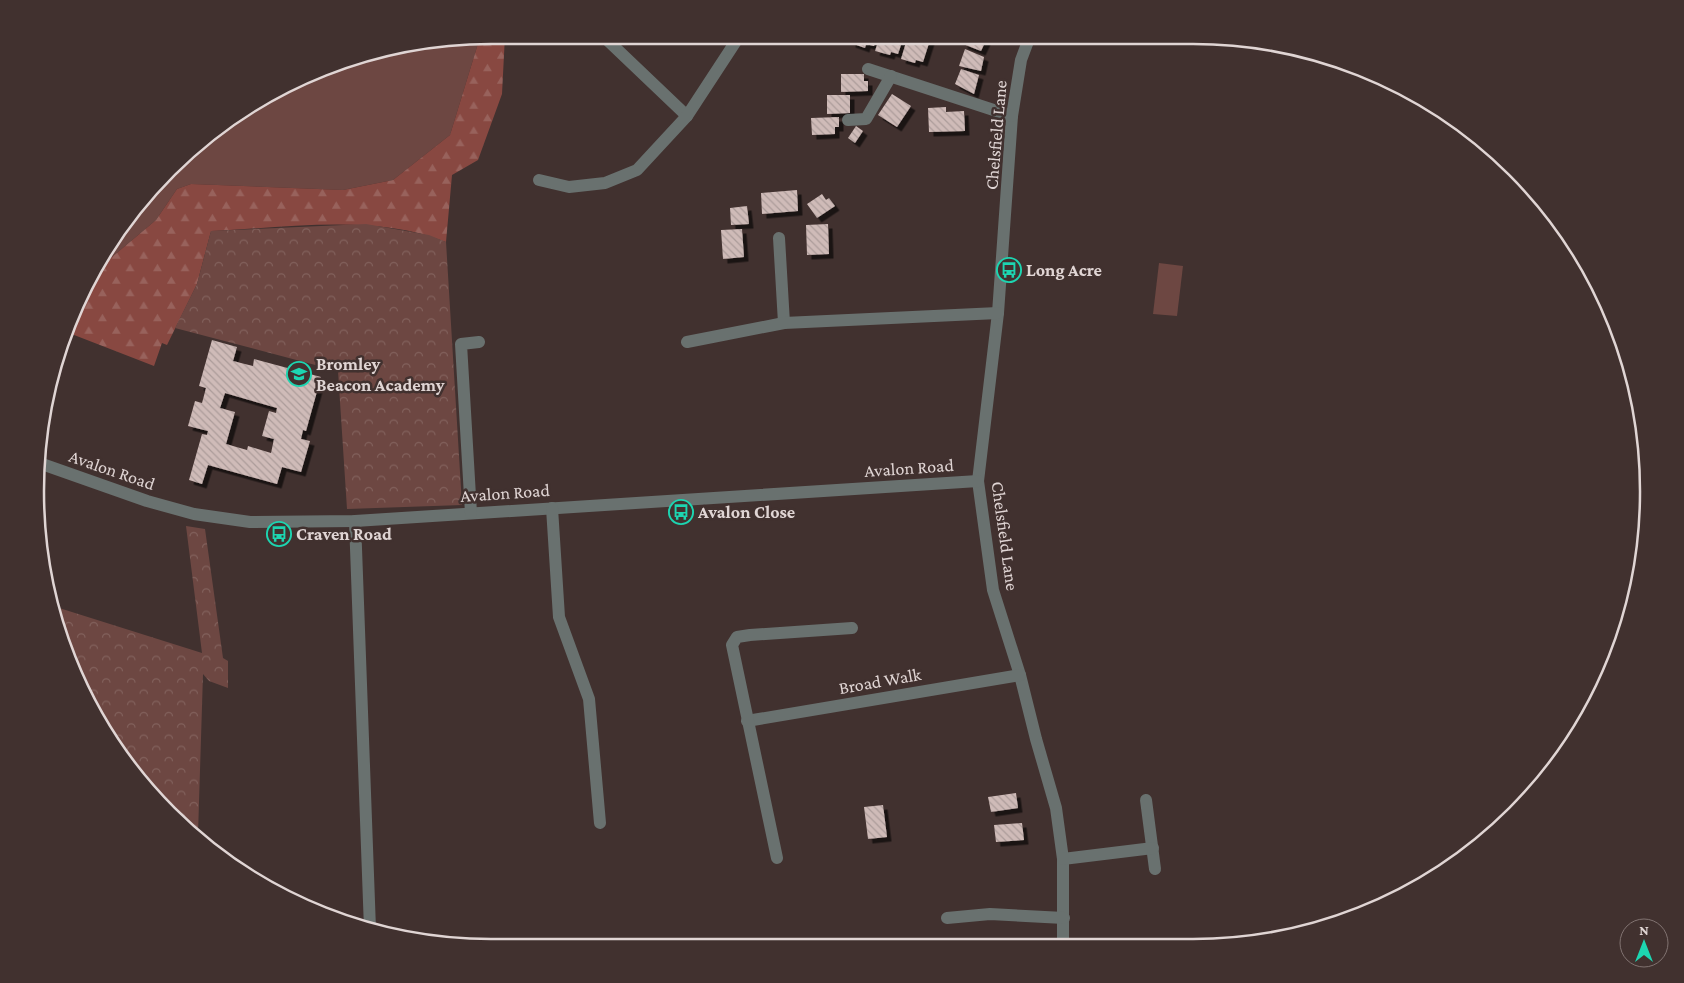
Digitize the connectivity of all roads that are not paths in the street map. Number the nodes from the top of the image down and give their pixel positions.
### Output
1 (611, 44) edge
2 (734, 44) edge
3 (1027, 44) edge
4 (868, 69) dead end
5 (891, 76) junction
6 (687, 116) junction
7 (1012, 116) junction
8 (848, 120) dead end
9 (539, 180) dead end
10 (779, 238) dead end
11 (998, 313) junction
12 (784, 323) junction
13 (479, 342) dead end
14 (687, 342) dead end
15 (45, 465) edge
16 (978, 481) junction
17 (552, 508) junction
18 (472, 513) junction
19 (355, 521) junction
20 (852, 628) dead end
21 (1020, 675) junction
22 (747, 721) junction
23 (1146, 800) dead end
24 (600, 823) dead end
25 (1153, 848) junction
26 (777, 858) dead end
27 (1063, 859) junction
28 (1156, 869) dead end
29 (947, 918) dead end
30 (1064, 918) junction
31 (370, 922) edge
32 (1063, 939) edge

1 - 6 street
2 - 6 street
3 - 7 street, Chelsfield Lane
4 - 5 street
5 - 7 street
5 - 8 street
6 - 9 street
7 - 11 street, Chelsfield Lane
10 - 12 street
11 - 12 street
11 - 16 street, Chelsfield Lane
12 - 14 street
13 - 18 street
15 - 19 street, Avalon Road
16 - 17 street, Avalon Road
16 - 21 street, Chelsfield Lane
17 - 18 street, Avalon Road
17 - 24 street
18 - 19 street, Avalon Road
19 - 31 street
20 - 22 street
21 - 22 street, Broad Walk
21 - 27 street, Chelsfield Lane
22 - 26 street
23 - 25 street
25 - 27 street
25 - 28 street
27 - 30 street, Chelsfield Lane
29 - 30 street
30 - 32 street, Chelsfield Lane

